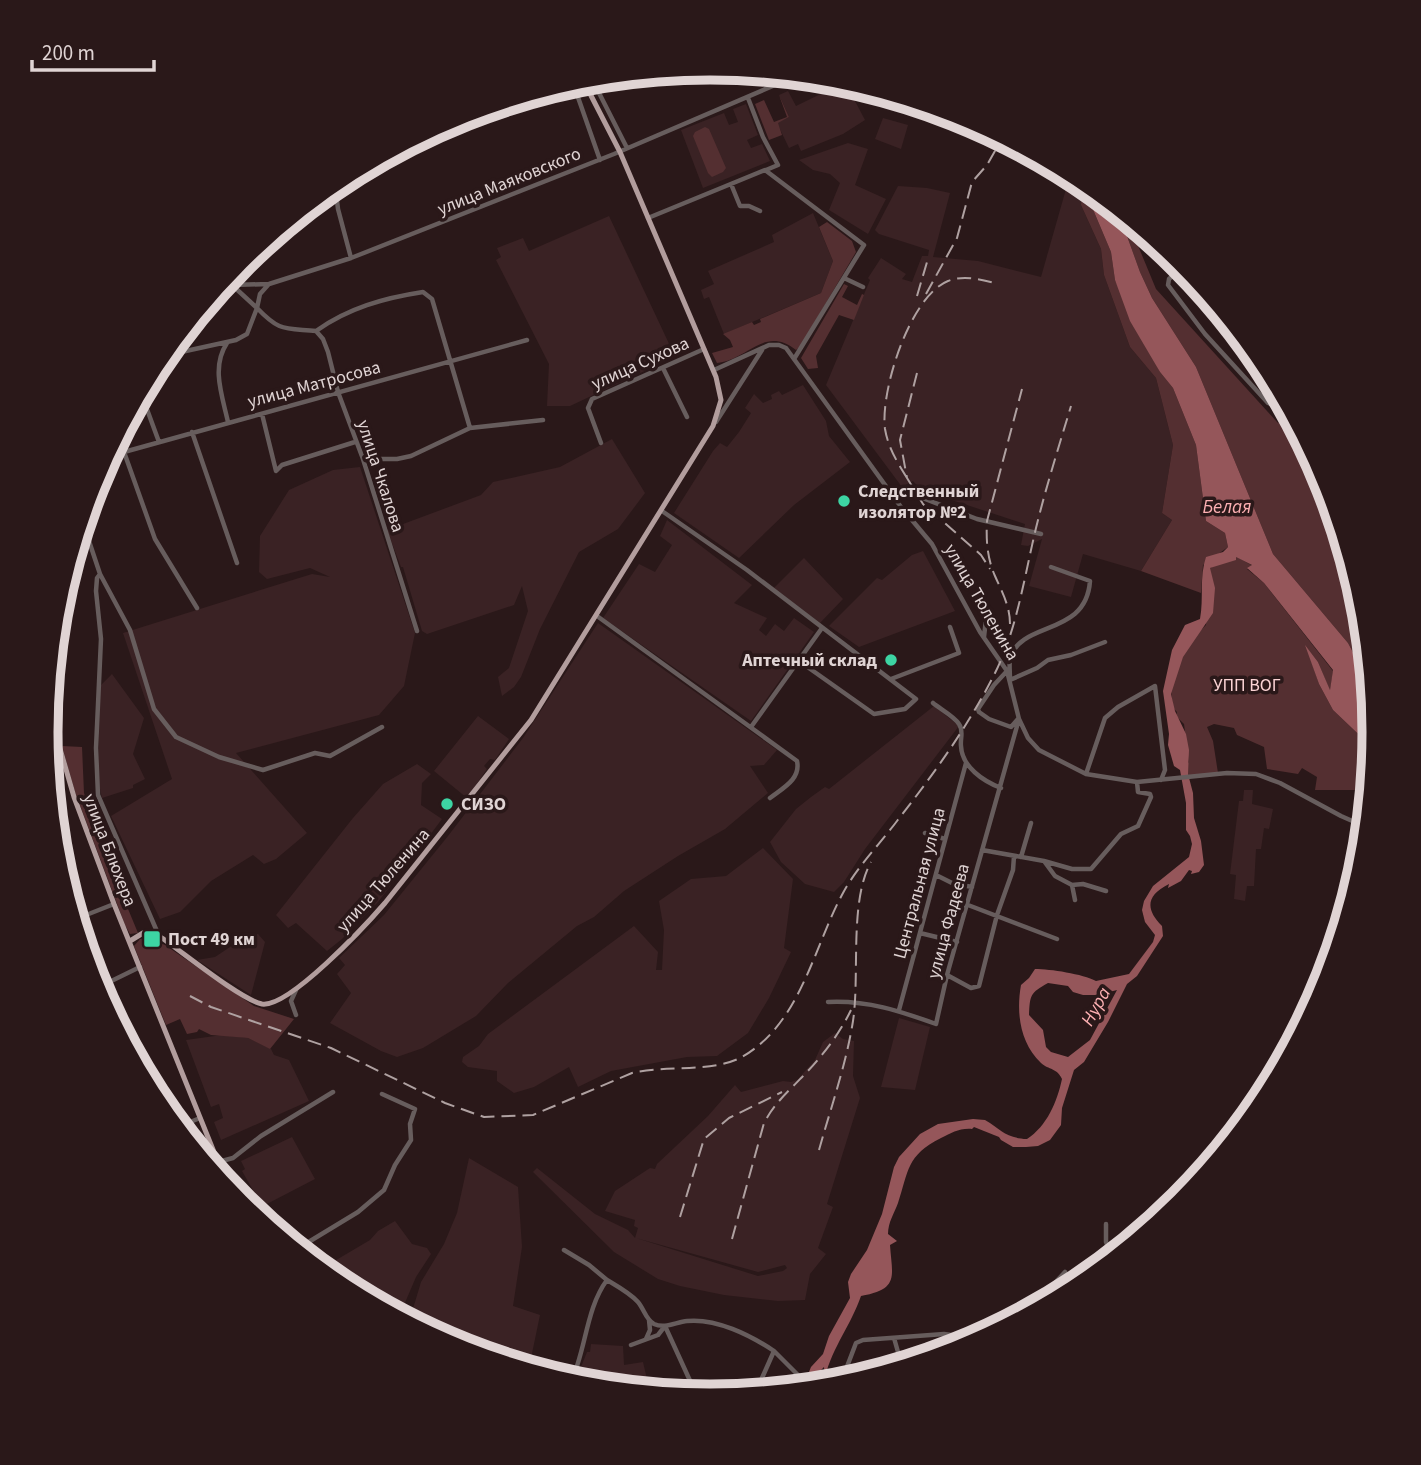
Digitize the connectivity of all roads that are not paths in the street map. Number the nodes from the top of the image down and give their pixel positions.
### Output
1 (780, 83) edge
2 (597, 90) edge
3 (589, 91) edge
4 (577, 94) edge
5 (748, 98) junction
6 (627, 148) junction
7 (620, 152) junction
8 (600, 160) junction
9 (765, 170) junction
10 (731, 184) junction
11 (337, 198) edge
12 (760, 211) dead end
13 (648, 218) junction
14 (352, 258) junction
15 (1175, 274) edge
16 (844, 278) junction
17 (236, 285) edge
18 (269, 285) junction
19 (234, 287) edge
20 (863, 287) dead end
21 (257, 308) junction
22 (316, 331) junction
23 (527, 340) dead end
24 (228, 342) junction
25 (765, 346) junction
26 (704, 349) junction
27 (181, 352) edge
28 (794, 359) junction
29 (450, 363) junction
30 (663, 368) junction
31 (714, 370) junction
32 (338, 392) junction
33 (735, 393) junction
34 (721, 397) junction
35 (145, 405) edge
36 (1276, 406) edge
37 (262, 414) junction
38 (687, 416) dead end
39 (543, 420) dead end
40 (229, 422) junction
41 (713, 426) junction
42 (470, 428) junction
43 (192, 432) junction
44 (159, 442) junction
45 (355, 442) junction
46 (601, 443) dead end
47 (124, 452) joint
48 (363, 458) junction
49 (886, 487) junction
50 (662, 511) junction
51 (1041, 534) dead end
52 (88, 537) edge
53 (237, 563) dead end
54 (1051, 568) dead end
55 (100, 574) junction
56 (982, 606) dead end
57 (197, 608) dead end
58 (597, 616) junction
59 (950, 626) dead end
60 (822, 628) junction
61 (417, 631) dead end
62 (984, 638) junction
63 (1105, 642) dead end
64 (799, 661) junction
65 (1007, 671) junction
66 (890, 679) junction
67 (1010, 680) junction
68 (933, 703) dead end
69 (1019, 719) junction
70 (382, 727) dead end
71 (751, 727) junction
72 (58, 742) edge
73 (966, 763) junction
74 (1086, 774) junction
75 (1160, 781) junction
76 (1137, 782) junction
77 (1001, 788) junction
78 (770, 798) dead end
79 (1031, 823) dead end
80 (1357, 823) edge
81 (925, 833) dead end
82 (946, 839) junction
83 (982, 850) junction
84 (1014, 856) junction
85 (1021, 856) junction
86 (1044, 861) junction
87 (936, 875) junction
88 (1072, 885) junction
89 (972, 887) junction
90 (1106, 891) dead end
91 (1075, 900) dead end
92 (114, 904) junction
93 (968, 905) junction
94 (997, 915) junction
95 (84, 916) edge
96 (920, 933) junction
97 (159, 936) junction
98 (1057, 939) dead end
99 (130, 941) junction
100 (957, 942) junction
101 (140, 967) junction
102 (947, 975) junction
103 (107, 983) edge
104 (297, 988) junction
105 (828, 1002) dead end
106 (899, 1010) junction
107 (296, 1015) dead end
108 (333, 1092) dead end
109 (382, 1094) dead end
110 (200, 1118) junction
111 (188, 1123) edge
112 (217, 1159) edge
113 (218, 1162) edge
114 (1106, 1224) dead end
115 (306, 1244) edge
116 (1109, 1249) edge
117 (564, 1250) dead end
118 (1065, 1272) dead end
119 (607, 1280) junction
120 (1046, 1292) edge
121 (649, 1320) junction
122 (664, 1326) junction
123 (959, 1336) edge
124 (894, 1338) junction
125 (646, 1340) junction
126 (631, 1345) dead end
127 (774, 1351) junction
128 (899, 1357) edge
129 (576, 1371) edge
130 (845, 1371) edge
131 (802, 1379) dead end
132 (762, 1383) edge
133 (691, 1385) edge

1 - 5 street, улица Маяковского
2 - 6 street
3 - 7 main road, улица Тюленина
4 - 8 street
5 - 6 street, улица Маяковского
5 - 9 street
6 - 7 street, улица Маяковского
7 - 8 street, улица Маяковского
7 - 13 main road, улица Тюленина
8 - 14 street, улица Маяковского
9 - 10 street
9 - 16 street
10 - 12 street
10 - 13 street
11 - 14 street
13 - 26 main road, улица Тюленина
14 - 18 street, улица Маяковского
15 - 36 street
16 - 20 street
16 - 28 street
17 - 18 street, улица Маяковского
18 - 21 street
19 - 21 street
21 - 22 street
21 - 24 street
22 - 29 street
22 - 32 street, улица Чкалова
23 - 29 street, улица Матросова
24 - 27 street
24 - 40 street
25 - 28 street, улица Тюленина
25 - 31 street
25 - 33 street, улица Тюленина
26 - 30 street, улица Сухова
26 - 31 main road, улица Тюленина
28 - 49 street, улица Тюленина
29 - 32 street, улица Матросова
29 - 42 street
30 - 38 street
30 - 46 street, улица Сухова
31 - 34 main road, улица Тюленина
32 - 37 street, улица Матросова
32 - 45 street, улица Чкалова
33 - 34 street
33 - 41 street, улица Тюленина
34 - 41 main road, улица Тюленина
35 - 44 street
37 - 40 street, улица Матросова
37 - 45 street
39 - 42 street
40 - 43 street, улица Матросова
41 - 50 main road, улица Тюленина
42 - 48 street
43 - 44 street, улица Матросова
43 - 53 street
44 - 47 street, улица Матросова
45 - 48 street, улица Чкалова
47 - 57 street
48 - 61 street, улица Чкалова
49 - 51 street
49 - 62 street, улица Тюленина
50 - 58 main road, улица Тюленина
50 - 60 street
52 - 55 street
54 - 67 street
55 - 70 street
55 - 97 street
56 - 62 street
58 - 71 street
58 - 104 main road, улица Тюленина
59 - 66 street
60 - 64 street
60 - 66 street
62 - 65 street, улица Тюленина
63 - 67 street
64 - 66 street
64 - 71 street
65 - 67 street, улица Тюленина
65 - 69 street
67 - 69 street, улица Тюленина
68 - 73 street
69 - 74 street, улица Тюленина
69 - 77 street, улица Фадеева
71 - 78 street
72 - 92 main road, улица Блюхера
73 - 77 street
73 - 82 street, Центральная улица
74 - 75 street
74 - 76 street, улица Тюленина
75 - 76 street, улица Тюленина
75 - 80 street, улица Тюленина
76 - 86 street
77 - 83 street, улица Фадеева
79 - 85 street
81 - 82 street
82 - 87 street, Центральная улица
83 - 84 street
83 - 89 street, улица Фадеева
84 - 85 street
84 - 94 street
85 - 86 street
86 - 88 street
87 - 89 street
87 - 96 street, Центральная улица
88 - 90 street
88 - 91 street
89 - 93 street, улица Фадеева
92 - 95 street
92 - 99 main road, улица Блюхера
93 - 94 street
93 - 100 street, улица Фадеева
94 - 98 street
94 - 102 street
96 - 100 street
96 - 106 street, Центральная улица
97 - 99 main road
97 - 104 main road, улица Тюленина
99 - 101 main road, улица Блюхера
100 - 102 street, улица Фадеева
101 - 103 street
101 - 110 main road, улица Блюхера
102 - 106 street, улица Фадеева
104 - 107 street
105 - 106 street, улица Фадеева
108 - 113 street
109 - 115 street
110 - 111 street
110 - 112 main road, улица Блюхера
114 - 116 street
117 - 119 street
118 - 120 street
119 - 121 street
119 - 129 street
121 - 122 street
121 - 125 street
122 - 125 street
122 - 127 street
122 - 133 street
123 - 124 street
124 - 128 street
124 - 130 street
125 - 126 street
127 - 131 street
127 - 132 street

